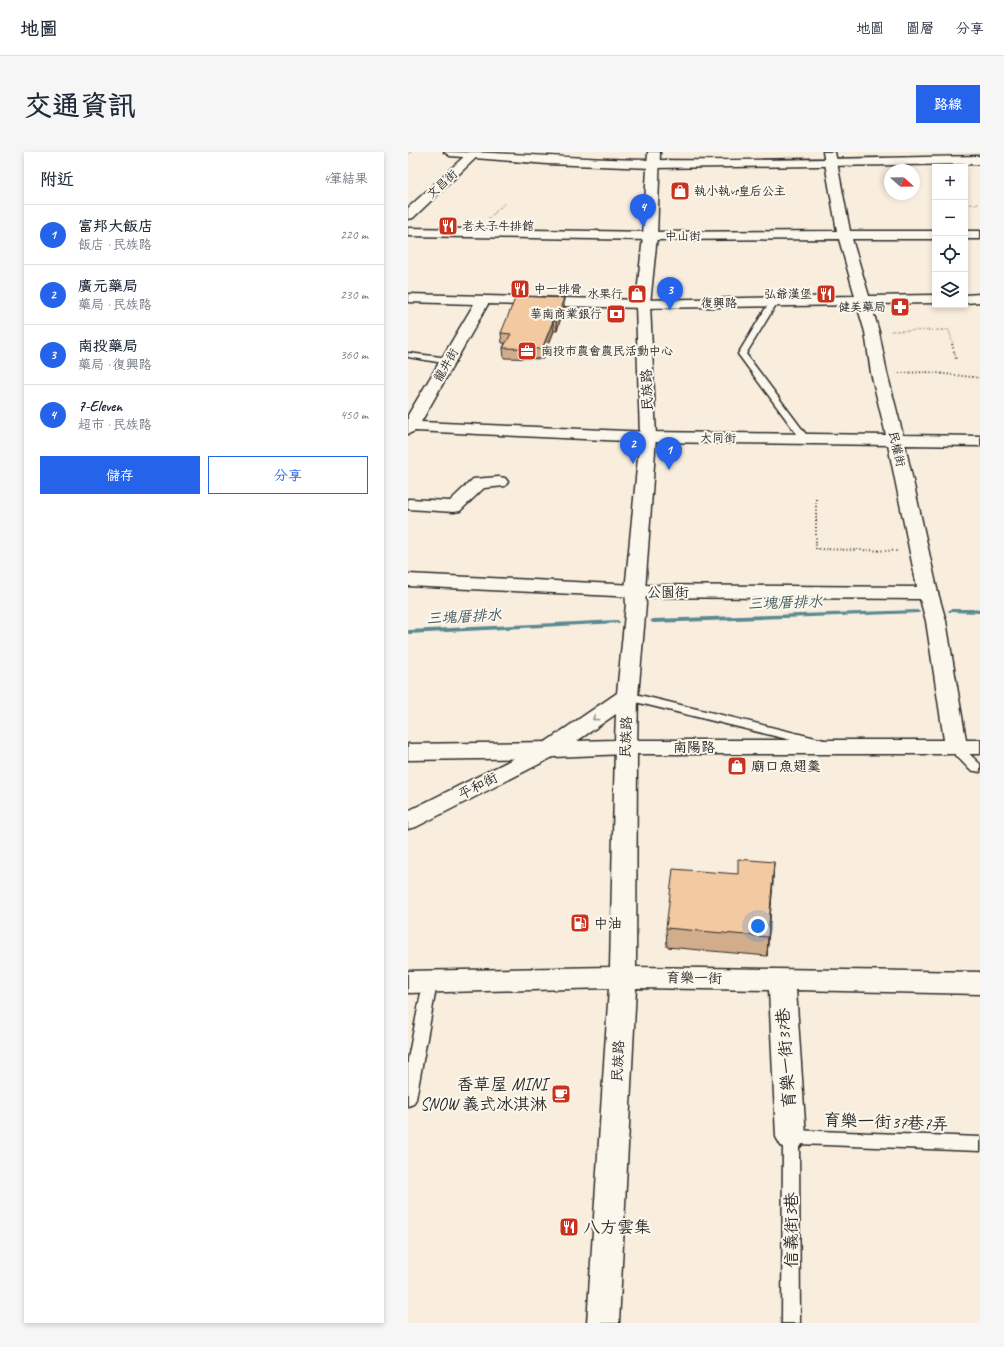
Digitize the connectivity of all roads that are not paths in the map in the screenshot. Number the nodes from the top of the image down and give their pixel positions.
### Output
1 (450, 152) edge
2 (475, 154) edge
3 (653, 158) edge
4 (830, 158) edge
5 (980, 160) edge
6 (408, 215) edge
7 (408, 232) edge
8 (844, 235) junction
9 (932, 235) edge
10 (968, 235) edge
11 (980, 235) edge
12 (650, 236) junction
13 (408, 298) edge
14 (980, 298) edge
15 (968, 299) edge
16 (932, 300) edge
17 (484, 301) junction
18 (863, 301) junction
19 (773, 303) junction
20 (644, 304) junction
21 (408, 355) edge
22 (449, 361) junction
23 (409, 427) edge
24 (648, 437) junction
25 (806, 439) junction
26 (896, 441) junction
27 (980, 441) edge
28 (499, 482) dead end
29 (408, 504) edge
30 (408, 580) edge
31 (635, 592) junction
32 (928, 593) junction
33 (628, 696) junction
34 (626, 747) junction
35 (980, 747) edge
36 (841, 748) junction
37 (956, 748) junction
38 (549, 750) junction
39 (408, 752) edge
40 (980, 768) edge
41 (408, 821) edge
42 (623, 977) junction
43 (782, 980) junction
44 (419, 982) edge
45 (980, 983) edge
46 (408, 1099) edge
47 (791, 1137) junction
48 (980, 1144) edge
49 (603, 1323) edge
50 (791, 1323) edge

1 - 2 street
2 - 3 street
2 - 6 street, 文昌街
3 - 4 street
3 - 12 street, 民族路
4 - 5 street
4 - 8 street, 民權街
7 - 12 street, 中山街
8 - 9 street, 中山街
8 - 12 street, 中山街
8 - 18 street, 民權街
10 - 11 street
12 - 20 street, 民族路
13 - 17 street, 復興路
14 - 15 street
16 - 18 street, 復興路
17 - 20 street, 復興路
17 - 22 street, 龍井街
18 - 19 street, 復興路
18 - 26 street, 民權街
19 - 20 street, 復興路
19 - 25 lane
20 - 24 street, 民族路
21 - 22 lane
22 - 23 street, 龍井街
23 - 24 street, 大同街
24 - 25 street, 大同街
24 - 31 street, 民族路
25 - 26 street, 大同街
26 - 27 street, 大同街
26 - 32 street, 民權街
28 - 29 street
30 - 31 street, 公園街
31 - 32 street, 公園街
31 - 33 street, 民族路
32 - 37 street, 民權街
33 - 34 street, 民族路
33 - 36 lane
33 -> 38 street, 平和街
34 - 36 street, 南陽路
34 - 38 street, 南陽路
34 - 42 street, 民族路
35 - 37 street, 南陽路
36 - 37 street, 南陽路
37 - 40 lane
38 - 39 street, 南陽路
38 - 41 street, 平和街
42 - 43 street, 育樂一街
42 - 44 street, 育樂一街
42 - 49 street, 民族路
43 - 45 street, 育樂一街
43 - 47 street, 育樂一街37巷
44 - 46 lane
47 - 48 lane, 育樂一街37巷7弄
47 - 50 lane, 信義街3巷

